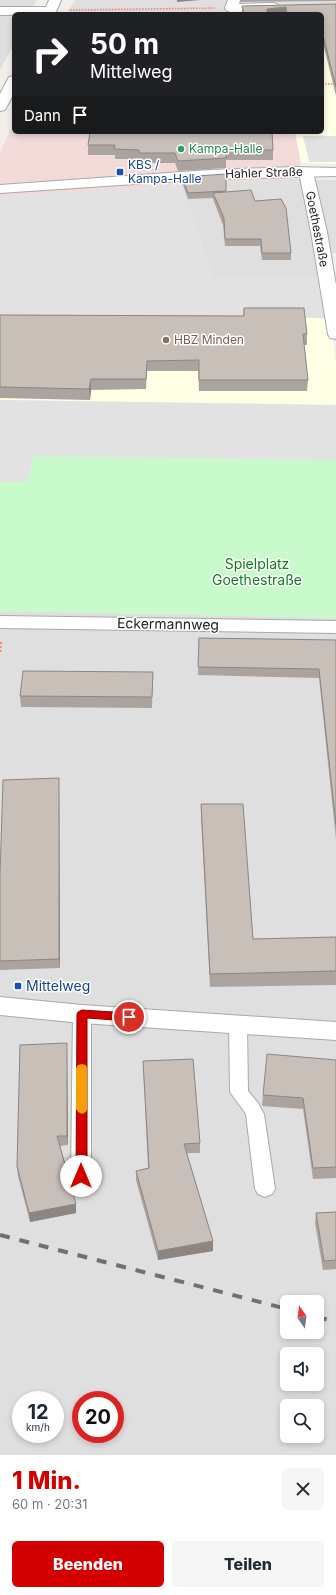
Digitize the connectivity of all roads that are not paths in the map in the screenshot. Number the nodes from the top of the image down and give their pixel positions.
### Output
1 (233, 4) edge
2 (284, 7) edge
3 (51, 8) edge
4 (0, 10) edge
5 (12, 84) edge
6 (0, 108) edge
7 (306, 172) junction
8 (336, 172) edge
9 (0, 189) edge
10 (336, 334) edge
11 (0, 622) edge
12 (336, 627) edge
13 (0, 1006) edge
14 (82, 1014) junction
15 (238, 1024) junction
16 (336, 1031) edge
17 (81, 1176) dead end
18 (264, 1189) dead end

1 - 2 street
3 - 4 street
5 - 6 street
7 - 8 street, Hahler Straße
7 - 9 street, Hahler Straße
7 - 10 street, Goethestraße
11 - 12 street, Eckermannweg
13 - 14 street
14 - 15 street
14 - 17 lane
15 - 16 street
15 - 18 lane

